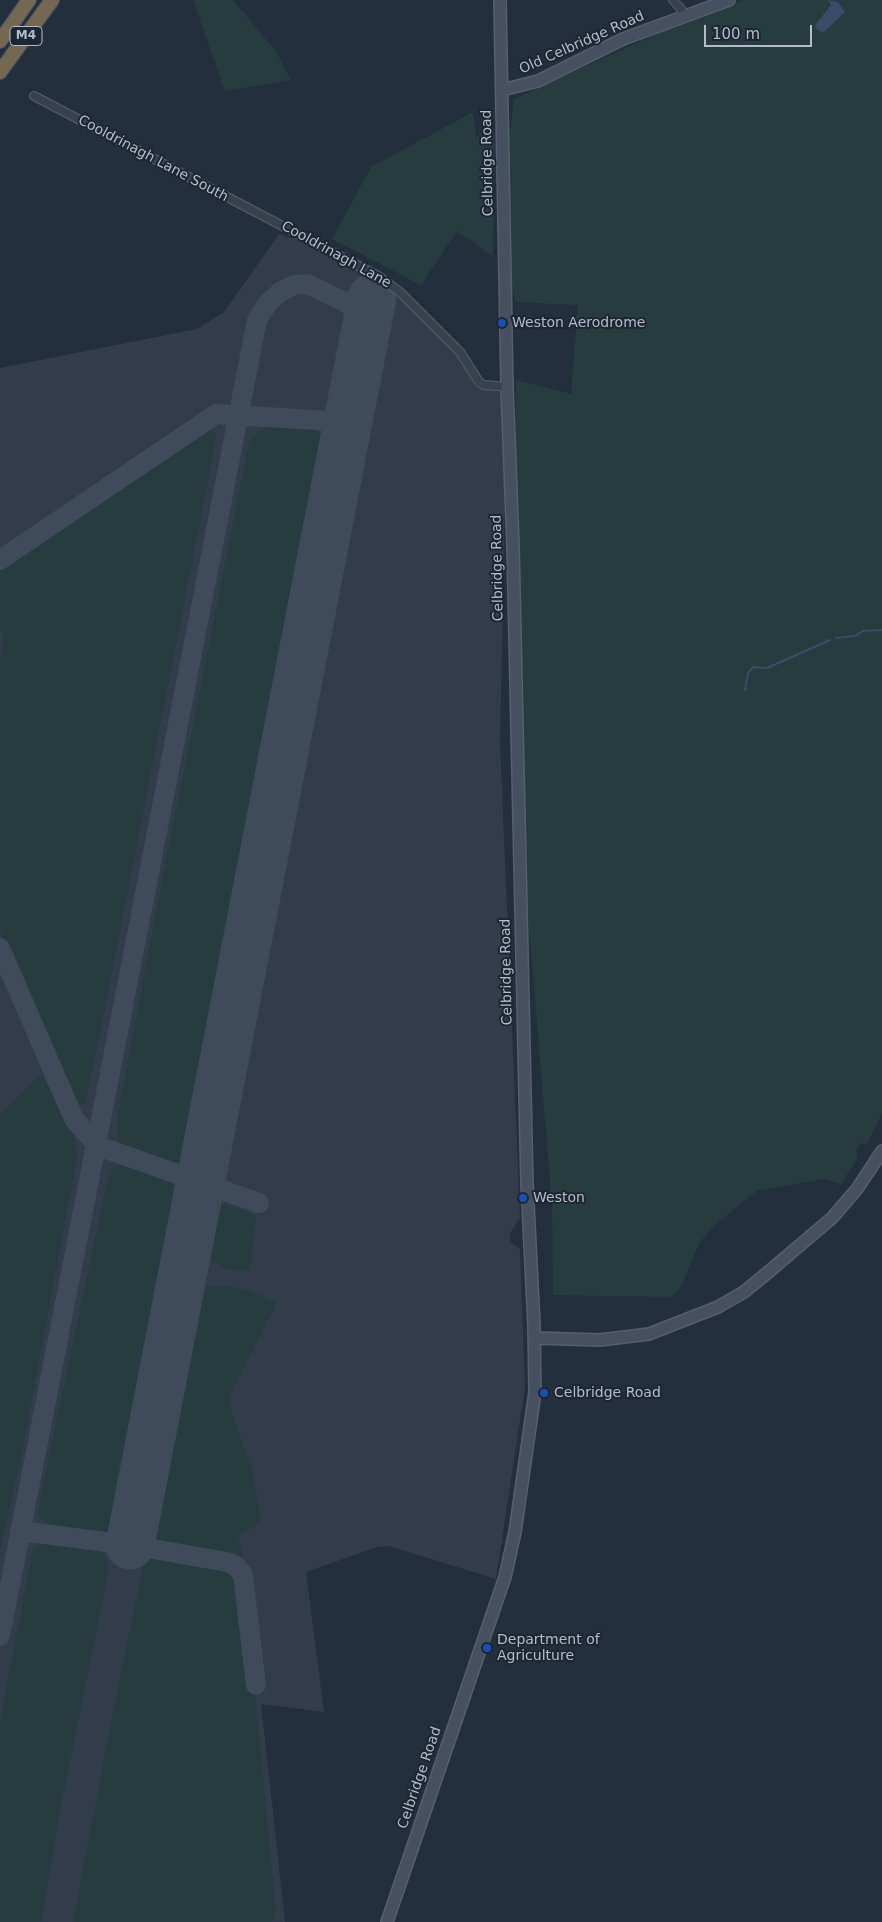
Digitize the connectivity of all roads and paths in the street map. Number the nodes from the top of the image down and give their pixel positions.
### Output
1 (29, 0) edge
2 (52, 0) edge
3 (500, 0) edge
4 (673, 0) edge
5 (729, 0) edge
6 (684, 17) junction
7 (0, 41) edge
8 (0, 72) edge
9 (502, 90) junction
10 (34, 96) dead end
11 (272, 221) joint
12 (507, 387) junction
13 (882, 1151) edge
14 (535, 1338) junction
15 (387, 1922) edge

1 - 7 highway, M4
2 - 8 highway, M4
3 - 9 main road, Celbridge Road
4 - 6 street
5 - 6 main road, Old Celbridge Road
6 - 9 main road, Old Celbridge Road
9 - 12 main road, Celbridge Road
10 - 11 street, Cooldrinagh Lane South
11 - 12 street, Cooldrinagh Lane
12 - 14 main road, Celbridge Road
13 - 14 main road
14 - 15 main road, Celbridge Road

